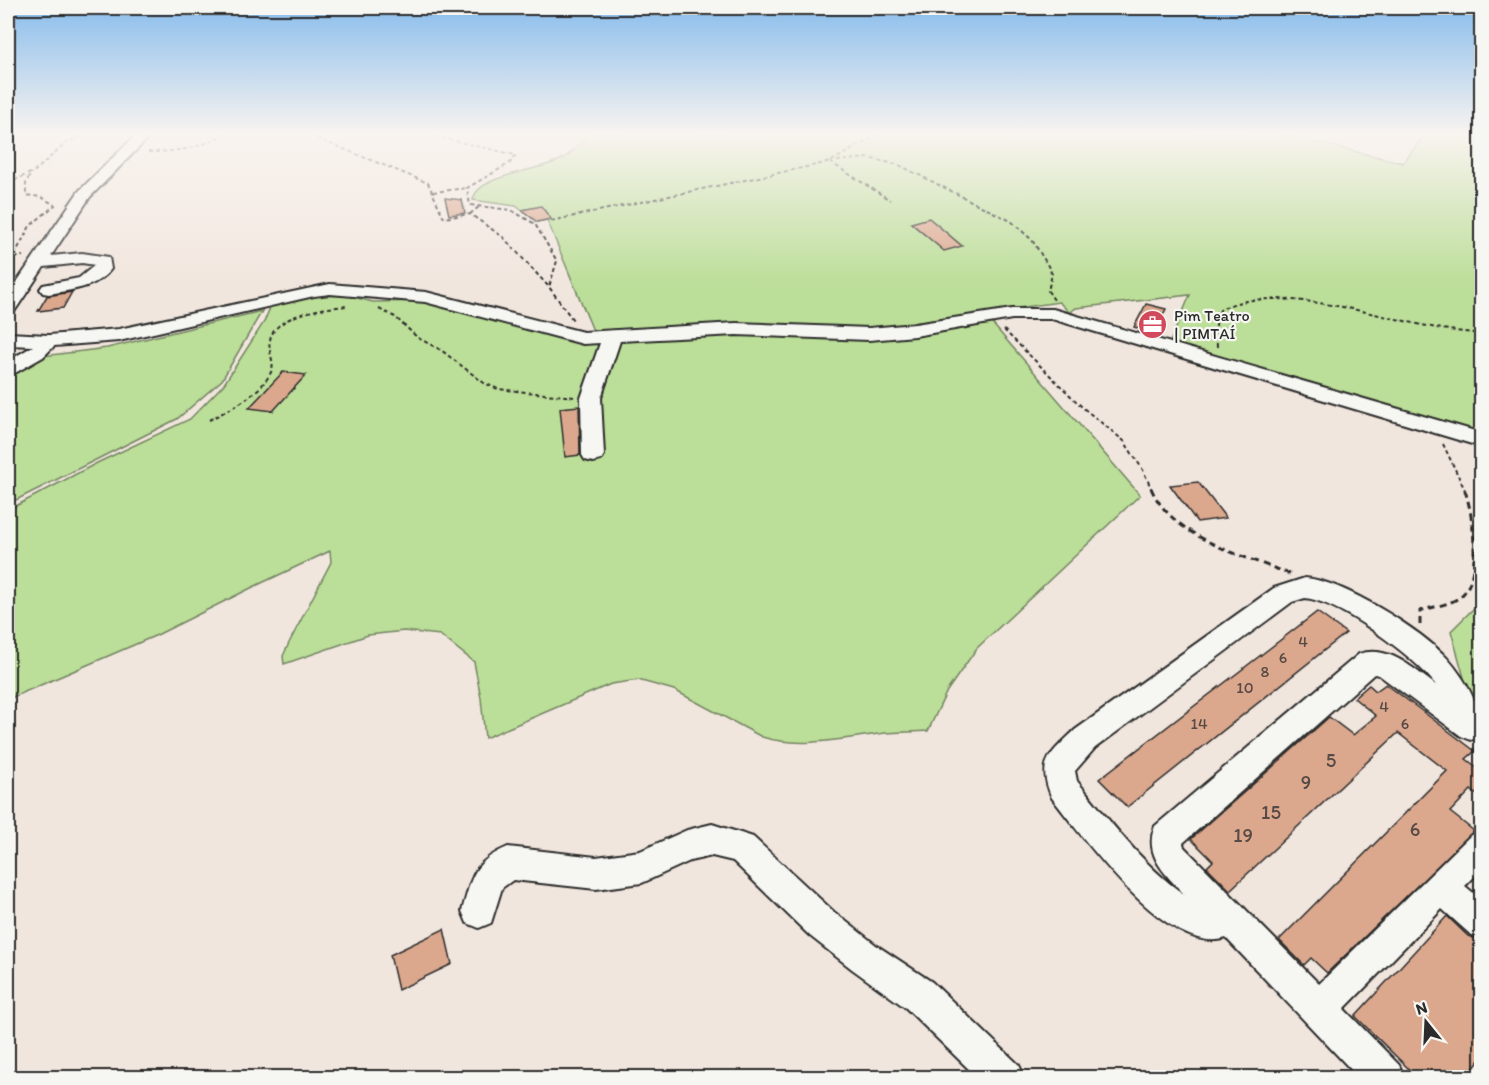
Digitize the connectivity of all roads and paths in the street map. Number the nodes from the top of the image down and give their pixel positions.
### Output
1 (26, 184) edge
2 (94, 184) edge
3 (428, 184) edge
4 (475, 184) edge
5 (728, 184) edge
6 (864, 184) edge
7 (936, 184) edge
8 (467, 188) junction
9 (433, 192) junction
10 (890, 200) dead end
11 (480, 206) junction
12 (470, 214) junction
13 (551, 221) dead end
14 (8, 256) edge
15 (13, 258) junction
16 (36, 263) junction
17 (8, 267) edge
18 (549, 287) junction
19 (49, 288) dead end
20 (348, 306) dead end
21 (373, 307) dead end
22 (8, 308) edge
23 (994, 317) junction
24 (1074, 319) junction
25 (1482, 334) edge
26 (612, 336) junction
27 (583, 338) junction
28 (8, 339) edge
29 (49, 341) junction
30 (1217, 362) junction
31 (8, 369) edge
32 (591, 399) junction
33 (209, 420) dead end
34 (1435, 426) junction
35 (1482, 440) edge
36 (593, 455) dead end
37 (1308, 588) junction
38 (1416, 647) junction
39 (1476, 731) edge
40 (1482, 846) edge
41 (1441, 887) junction
42 (479, 911) dead end
43 (1230, 920) junction
44 (1482, 922) edge
45 (1319, 1009) junction
46 (1006, 1077) edge
47 (1386, 1077) edge

1 - 15 path
2 - 16 street
3 - 9 path
4 - 8 path
5 - 13 path
6 - 10 path
7 - 24 path
8 - 9 path
8 - 11 path
9 - 12 path
11 - 12 path
11 - 18 path
12 - 18 path
14 - 15 path
15 - 17 path
16 - 19 street
16 - 22 street
18 - 27 path
20 - 33 path
21 - 32 path
23 - 24 street
23 - 26 street
23 - 37 path
24 - 30 street
25 - 30 path
26 - 27 street
26 - 32 street
27 - 29 street
28 - 29 street
29 - 31 street
30 - 34 street
32 - 36 street
34 - 35 street
34 - 38 path
37 - 38 street
37 - 43 street
38 - 39 street
39 - 43 street
40 - 41 street
41 - 44 street
41 - 45 street
42 - 46 street
43 - 45 street
45 - 47 street

